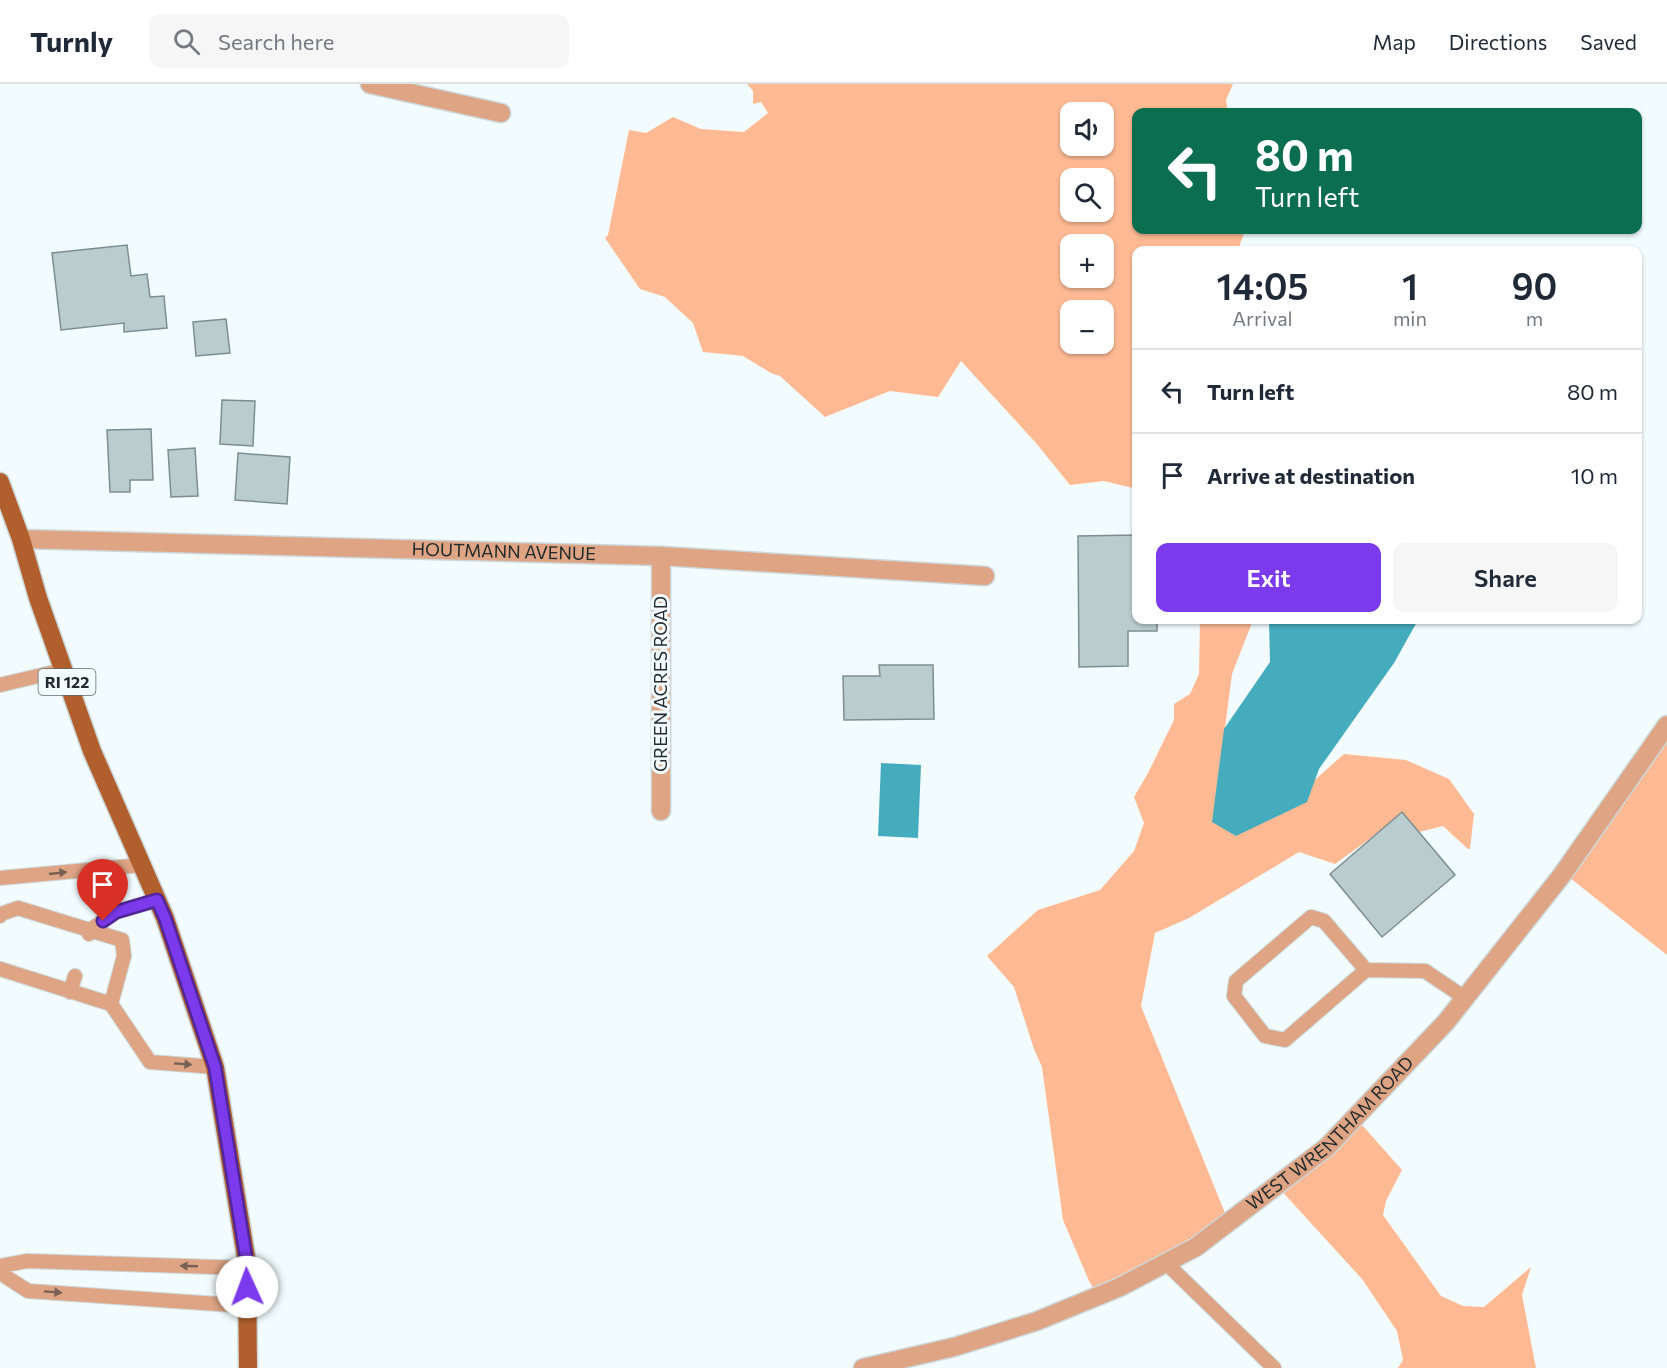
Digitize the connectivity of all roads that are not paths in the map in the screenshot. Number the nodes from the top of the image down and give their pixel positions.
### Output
1 (370, 84) edge
2 (501, 113) dead end
3 (0, 482) edge
4 (21, 539) junction
5 (661, 556) junction
6 (985, 576) dead end
7 (63, 670) junction
8 (0, 685) edge
9 (1667, 725) edge
10 (661, 811) dead end
11 (142, 865) junction
12 (0, 878) edge
13 (157, 900) junction
14 (0, 916) edge
15 (89, 933) junction
16 (0, 969) edge
17 (1366, 970) junction
18 (75, 976) dead end
19 (70, 992) junction
20 (1465, 998) junction
21 (111, 1005) junction
22 (215, 1067) junction
23 (1166, 1263) junction
24 (0, 1266) edge
25 (247, 1268) junction
26 (0, 1273) edge
27 (247, 1306) junction
28 (248, 1368) edge
29 (863, 1368) edge
30 (1274, 1368) edge

1 - 2 street
3 - 4 main road, RI 122
4 - 5 street, HOUTMANN AVENUE
4 - 7 main road, RI 122
5 - 6 street, HOUTMANN AVENUE
5 - 10 street, GREEN ACRES ROAD
7 - 8 lane
7 - 11 main road, RI 122
9 - 20 street, WEST WRENTHAM ROAD
12 -> 11 lane
11 - 13 main road, RI 122
13 - 15 lane
13 - 22 main road, RI 122
14 - 15 lane
15 - 21 lane
16 - 19 lane
17 - 17 lane
17 - 20 lane
18 - 19 lane
19 - 21 lane
20 - 23 street, WEST WRENTHAM ROAD
21 -> 22 lane
22 - 25 main road, RI 122
23 - 29 street, WEST WRENTHAM ROAD
23 - 30 lane
25 -> 24 lane
25 - 27 main road, RI 122
26 -> 27 lane
27 - 28 main road, RI 122

